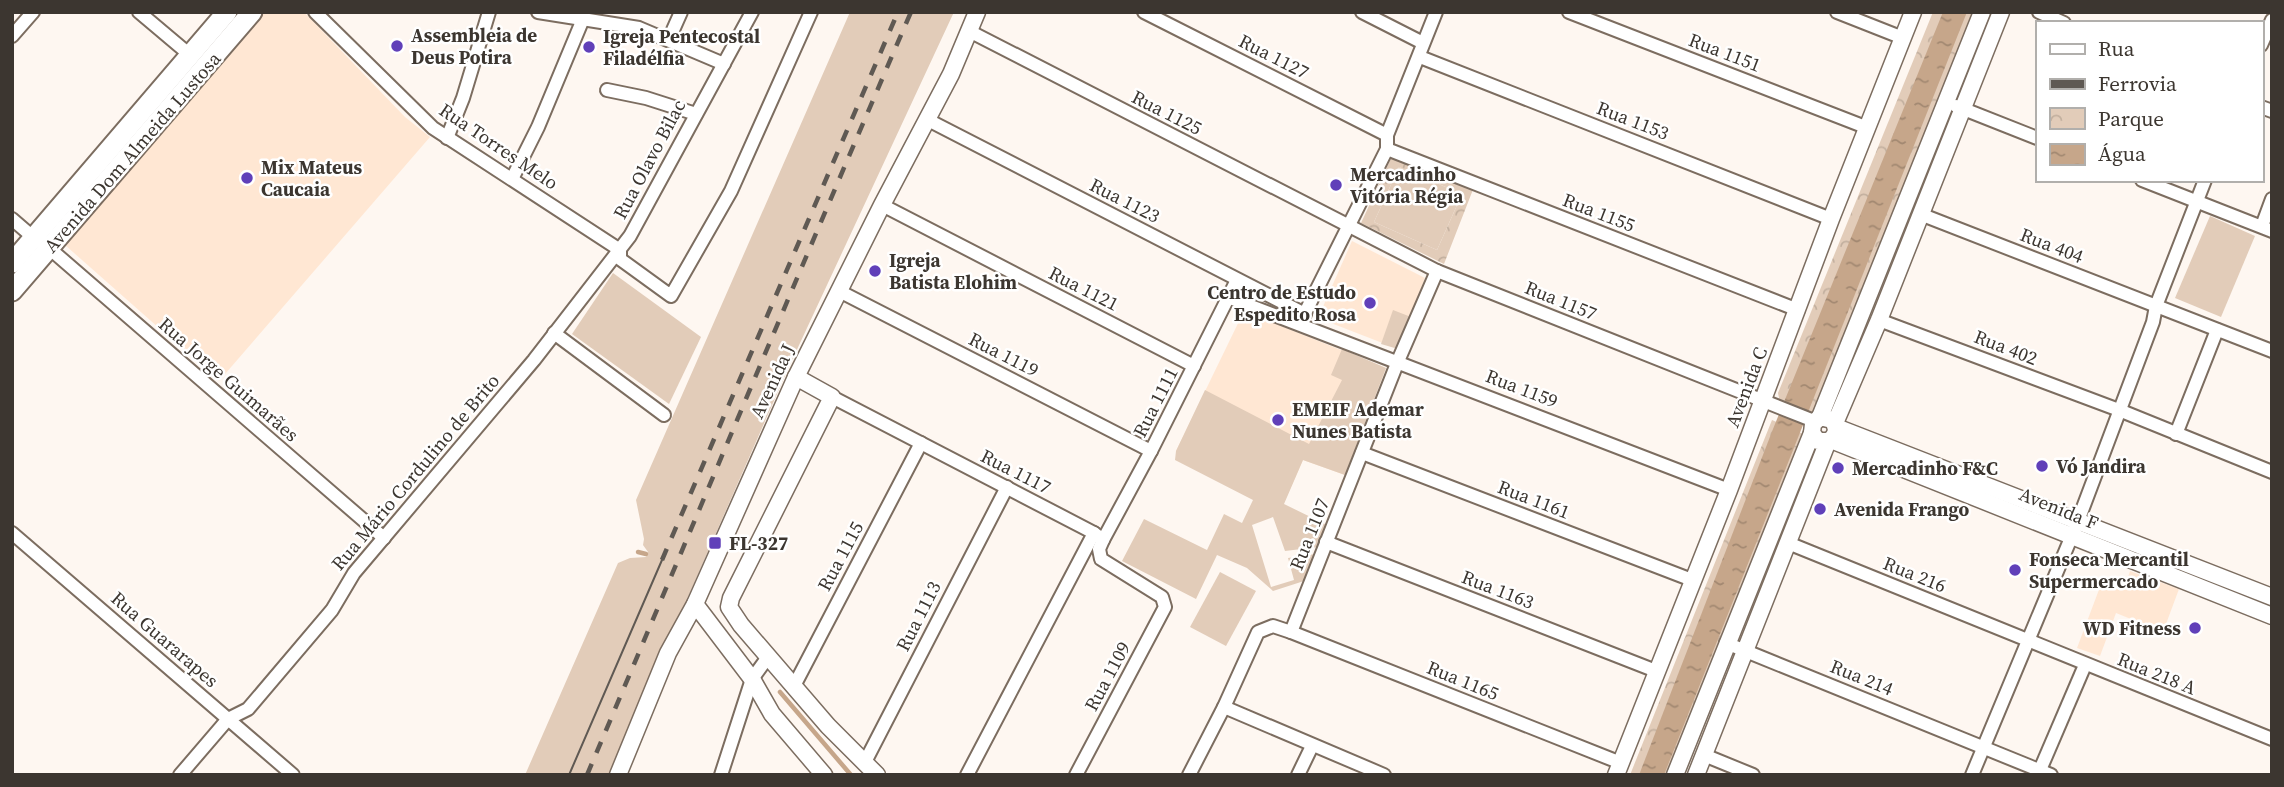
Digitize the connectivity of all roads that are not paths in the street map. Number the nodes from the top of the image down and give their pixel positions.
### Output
1 (33, 12) edge
2 (139, 12) edge
3 (227, 12) edge
4 (252, 12) edge
5 (315, 12) edge
6 (489, 12) edge
7 (538, 12) edge
8 (681, 12) edge
9 (752, 12) edge
10 (811, 12) edge
11 (977, 12) edge
12 (1144, 12) edge
13 (1362, 12) edge
14 (1436, 12) edge
15 (1569, 12) edge
16 (1837, 12) edge
17 (1913, 12) edge
18 (1982, 12) edge
19 (2001, 12) edge
20 (2039, 12) edge
21 (591, 17) edge
22 (2272, 20) edge
23 (2059, 21) edge
24 (969, 31) junction
25 (12, 36) edge
26 (1903, 38) junction
27 (669, 39) junction
28 (2263, 40) edge
29 (1423, 43) junction
30 (190, 55) junction
31 (1420, 57) junction
32 (724, 64) junction
33 (607, 90) dead end
34 (1945, 102) junction
35 (1964, 108) junction
36 (696, 114) junction
37 (928, 120) junction
38 (1868, 128) junction
39 (1387, 135) junction
40 (447, 138) junction
41 (2036, 138) edge
42 (1387, 149) junction
43 (512, 179) junction
44 (2148, 182) edge
45 (2204, 182) edge
46 (2272, 199) edge
47 (2196, 202) junction
48 (882, 205) junction
49 (1920, 214) junction
50 (12, 219) edge
51 (1832, 219) junction
52 (1347, 227) junction
53 (2267, 229) edge
54 (41, 243) junction
55 (620, 250) junction
56 (12, 263) edge
57 (1437, 271) junction
58 (1237, 280) junction
59 (839, 290) junction
60 (12, 291) edge
61 (1230, 298) junction
62 (2156, 306) junction
63 (1798, 310) junction
64 (1302, 319) junction
65 (1879, 320) junction
66 (2217, 330) junction
67 (554, 333) junction
68 (2272, 351) edge
69 (1398, 361) junction
70 (1194, 366) junction
71 (796, 377) junction
72 (832, 397) junction
73 (1770, 404) junction
74 (2119, 410) junction
75 (664, 415) dead end
76 (1822, 427) junction
77 (2176, 434) junction
78 (921, 443) junction
79 (1152, 451) junction
80 (1362, 453) junction
81 (2272, 472) edge
82 (1007, 487) junction
83 (1729, 490) junction
84 (2074, 528) junction
85 (12, 533) edge
86 (1099, 536) junction
87 (384, 538) junction
88 (1326, 542) junction
89 (1788, 543) junction
90 (1692, 580) junction
91 (2272, 597) edge
92 (695, 604) junction
93 (2272, 616) edge
94 (1292, 632) junction
95 (2027, 642) junction
96 (1726, 643) junction
97 (1746, 650) junction
98 (768, 657) junction
99 (2085, 665) junction
100 (1656, 671) junction
101 (752, 679) junction
102 (794, 687) junction
103 (1224, 707) junction
104 (228, 719) junction
105 (2272, 740) edge
106 (1312, 746) junction
107 (1982, 747) junction
108 (1704, 755) junction
109 (865, 762) junction
110 (1618, 769) edge
111 (2046, 773) edge
112 (824, 774) edge
113 (180, 775) edge
114 (293, 775) edge
115 (618, 775) edge
116 (721, 775) edge
117 (877, 775) edge
118 (967, 775) edge
119 (1076, 775) edge
120 (1189, 775) edge
121 (1298, 775) edge
122 (1384, 775) edge
123 (1675, 775) edge
124 (1696, 775) edge
125 (1754, 775) edge
126 (1972, 775) edge

1 - 25 street
2 - 30 street
3 - 30 main road, Avenida Dom Almeida Lustosa
4 - 54 main road, Avenida Dom Almeida Lustosa
5 - 40 street, Rua Torres Melo
6 - 40 street
7 - 21 street
8 - 27 street
9 - 32 street, Rua Olavo Bilac
10 - 55 street, Rua Torres Melo
11 - 24 street, Avenida J
12 - 39 street, Rua 1127
13 - 29 street
14 - 29 street
15 - 38 street, Rua 1151
16 - 26 street
17 - 26 street, Avenida C
18 - 34 street
19 - 35 street
20 - 23 street
21 - 27 street
21 - 43 street
22 - 28 street
24 - 37 street, Avenida J
24 - 52 street, Rua 1125
26 - 38 street, Avenida C
27 - 32 street
29 - 31 street
30 - 54 main road, Avenida Dom Almeida Lustosa
31 - 39 street
31 - 51 street, Rua 1153
32 - 36 street, Rua Olavo Bilac
33 - 36 street
34 - 35 street
34 - 76 street
35 - 41 street
35 - 49 street
36 - 55 street, Rua Olavo Bilac
37 - 48 street, Avenida J
37 - 58 street, Rua 1123
38 - 51 street, Avenida C
39 - 42 street
40 - 43 street, Rua Torres Melo
42 - 52 street
42 - 63 street, Rua 1155
43 - 55 street, Rua Torres Melo
44 - 47 street
45 - 47 street
46 - 53 street
47 - 53 street
47 - 62 street
48 - 59 street, Avenida J
48 - 70 street, Rua 1121
49 - 62 street, Rua 404
49 - 65 street
50 - 54 street, Rua Jorge Guimarães
51 - 63 street, Avenida C
52 - 57 street, Rua 1157
52 - 64 street
54 - 56 main road, Avenida Dom Almeida Lustosa
54 - 60 main road, Avenida Dom Almeida Lustosa
54 - 87 street, Rua Jorge Guimarães
55 - 67 street, Rua Mário Cordulino de Brito
57 - 69 street, Rua 1107
57 - 73 street, Rua 1157
58 - 61 street, Rua 1111
58 - 64 street, Rua 1123
59 - 71 street, Avenida J
59 - 79 street, Rua 1119
61 - 64 street, Rua 1159
61 - 70 street, Rua 1111
62 - 66 street, Rua 404
62 - 74 street
63 - 73 street, Avenida C
64 - 69 street, Rua 1159
65 - 74 street, Rua 402
65 - 76 street
66 - 68 street, Rua 404
66 - 77 street
67 - 75 street
67 - 87 street, Rua Mário Cordulino de Brito
69 - 80 street, Rua 1107
69 - 83 street, Rua 1159
70 - 79 street, Rua 1111
71 - 72 street
71 - 92 street, Avenida J
72 - 78 street, Rua 1117
72 - 98 street
73 - 76 street, Rua 1157
73 - 83 street, Avenida C
74 - 77 street, Rua 402
74 - 84 street
76 - 84 street, Avenida F
76 - 89 street
76 - 96 street
77 - 81 street, Rua 402
78 - 82 street, Rua 1117
78 - 102 street, Rua 1115
79 - 86 street, Rua 1111
80 - 88 street, Rua 1107
80 - 90 street, Rua 1161
82 - 86 street, Rua 1117
82 - 109 street, Rua 1113
83 - 90 street, Avenida C
84 - 91 street, Avenida F
84 - 93 street, Avenida F
84 - 95 street
85 - 104 street, Rua Guararapes
86 - 118 street, Rua 1111
86 - 119 street, Rua 1109
87 - 104 street, Rua Mário Cordulino de Brito
88 - 94 street, Rua 1107
88 - 100 street, Rua 1163
89 - 95 street, Rua 216
89 - 97 street
90 - 100 street, Avenida C
92 - 101 street
92 - 115 street, Avenida J
94 - 103 street
94 - 110 street, Rua 1165
95 - 99 street, Rua 218 A
95 - 107 street
96 - 97 street, Rua 214
96 - 123 street
97 - 107 street, Rua 214
97 - 108 street
98 - 101 street
98 - 102 street
99 - 105 street, Rua 218 A
99 - 111 street
100 - 110 street, Avenida C
101 - 112 street
101 - 116 street
102 - 109 street
103 - 106 street
103 - 120 street
104 - 113 street, Rua Mário Cordulino de Brito
104 - 114 street, Rua Guararapes
106 - 121 street
106 - 122 street
107 - 111 street, Rua 214
107 - 126 street
108 - 124 street
108 - 125 street
109 - 117 street

